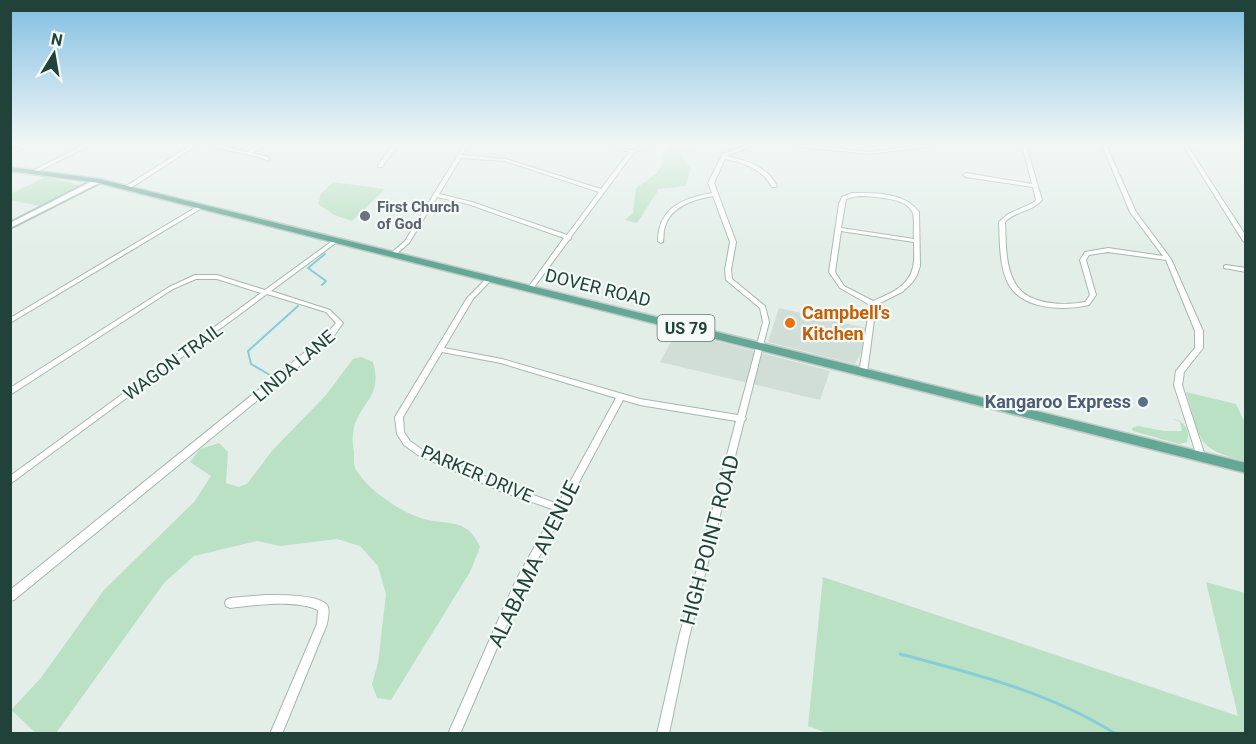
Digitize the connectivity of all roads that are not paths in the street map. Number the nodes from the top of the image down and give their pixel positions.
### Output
1 (91, 180) edge
2 (141, 180) edge
3 (445, 180) edge
4 (568, 180) edge
5 (611, 180) edge
6 (711, 180) edge
7 (772, 180) edge
8 (996, 180) edge
9 (1034, 180) edge
10 (1119, 180) edge
11 (1207, 180) edge
12 (99, 181) junction
13 (774, 186) dead end
14 (1036, 186) junction
15 (126, 188) junction
16 (603, 191) junction
17 (714, 194) junction
18 (436, 195) junction
19 (200, 207) junction
20 (10, 226) edge
21 (838, 229) junction
22 (569, 238) junction
23 (335, 240) junction
24 (662, 241) dead end
25 (1245, 241) edge
26 (917, 242) junction
27 (392, 255) junction
28 (1168, 259) junction
29 (1226, 267) dead end
30 (1245, 270) edge
31 (489, 279) junction
32 (530, 289) junction
33 (267, 292) junction
34 (873, 304) junction
35 (10, 321) edge
36 (761, 347) junction
37 (439, 349) junction
38 (863, 373) junction
39 (10, 392) edge
40 (620, 397) junction
41 (742, 419) junction
42 (1200, 456) junction
43 (1245, 468) edge
44 (10, 481) edge
45 (560, 508) junction
46 (10, 597) edge
47 (230, 603) dead end
48 (276, 734) edge
49 (454, 734) edge
50 (663, 734) edge

1 - 12 main road, DOVER ROAD / US 79
2 - 15 street
3 - 18 street
4 - 16 street
5 - 16 street
6 - 17 street
7 - 13 street
8 - 14 street
9 - 14 street
10 - 28 street
11 - 25 street
12 - 15 main road, DOVER ROAD / US 79
12 - 20 main road
14 - 28 street
15 - 19 main road, DOVER ROAD / US 79
16 - 22 street
17 - 24 street
17 - 36 street, HIGH POINT ROAD
18 - 22 street
18 - 27 street
19 - 23 main road, DOVER ROAD / US 79
19 - 35 street
21 - 26 street
21 - 26 street
21 - 34 street
22 - 32 street
23 - 27 main road, DOVER ROAD / US 79
23 - 33 street, WAGON TRAIL
26 - 34 street
27 - 31 main road, DOVER ROAD / US 79
28 - 42 street
29 - 30 street
31 - 32 main road, DOVER ROAD / US 79
31 - 37 street, PARKER DRIVE
32 - 36 main road, DOVER ROAD / US 79
33 - 39 street, LINDA LANE
33 - 44 street, WAGON TRAIL
33 - 46 street, LINDA LANE
34 - 38 street
36 - 38 main road, DOVER ROAD / US 79
36 - 41 street, HIGH POINT ROAD
37 - 40 street
37 - 45 street, PARKER DRIVE
38 - 42 main road, DOVER ROAD / US 79
40 - 41 street
40 - 45 street, ALABAMA AVENUE
41 - 50 street, HIGH POINT ROAD
42 - 43 main road, DOVER ROAD / US 79
45 - 49 street, ALABAMA AVENUE
47 - 48 street

